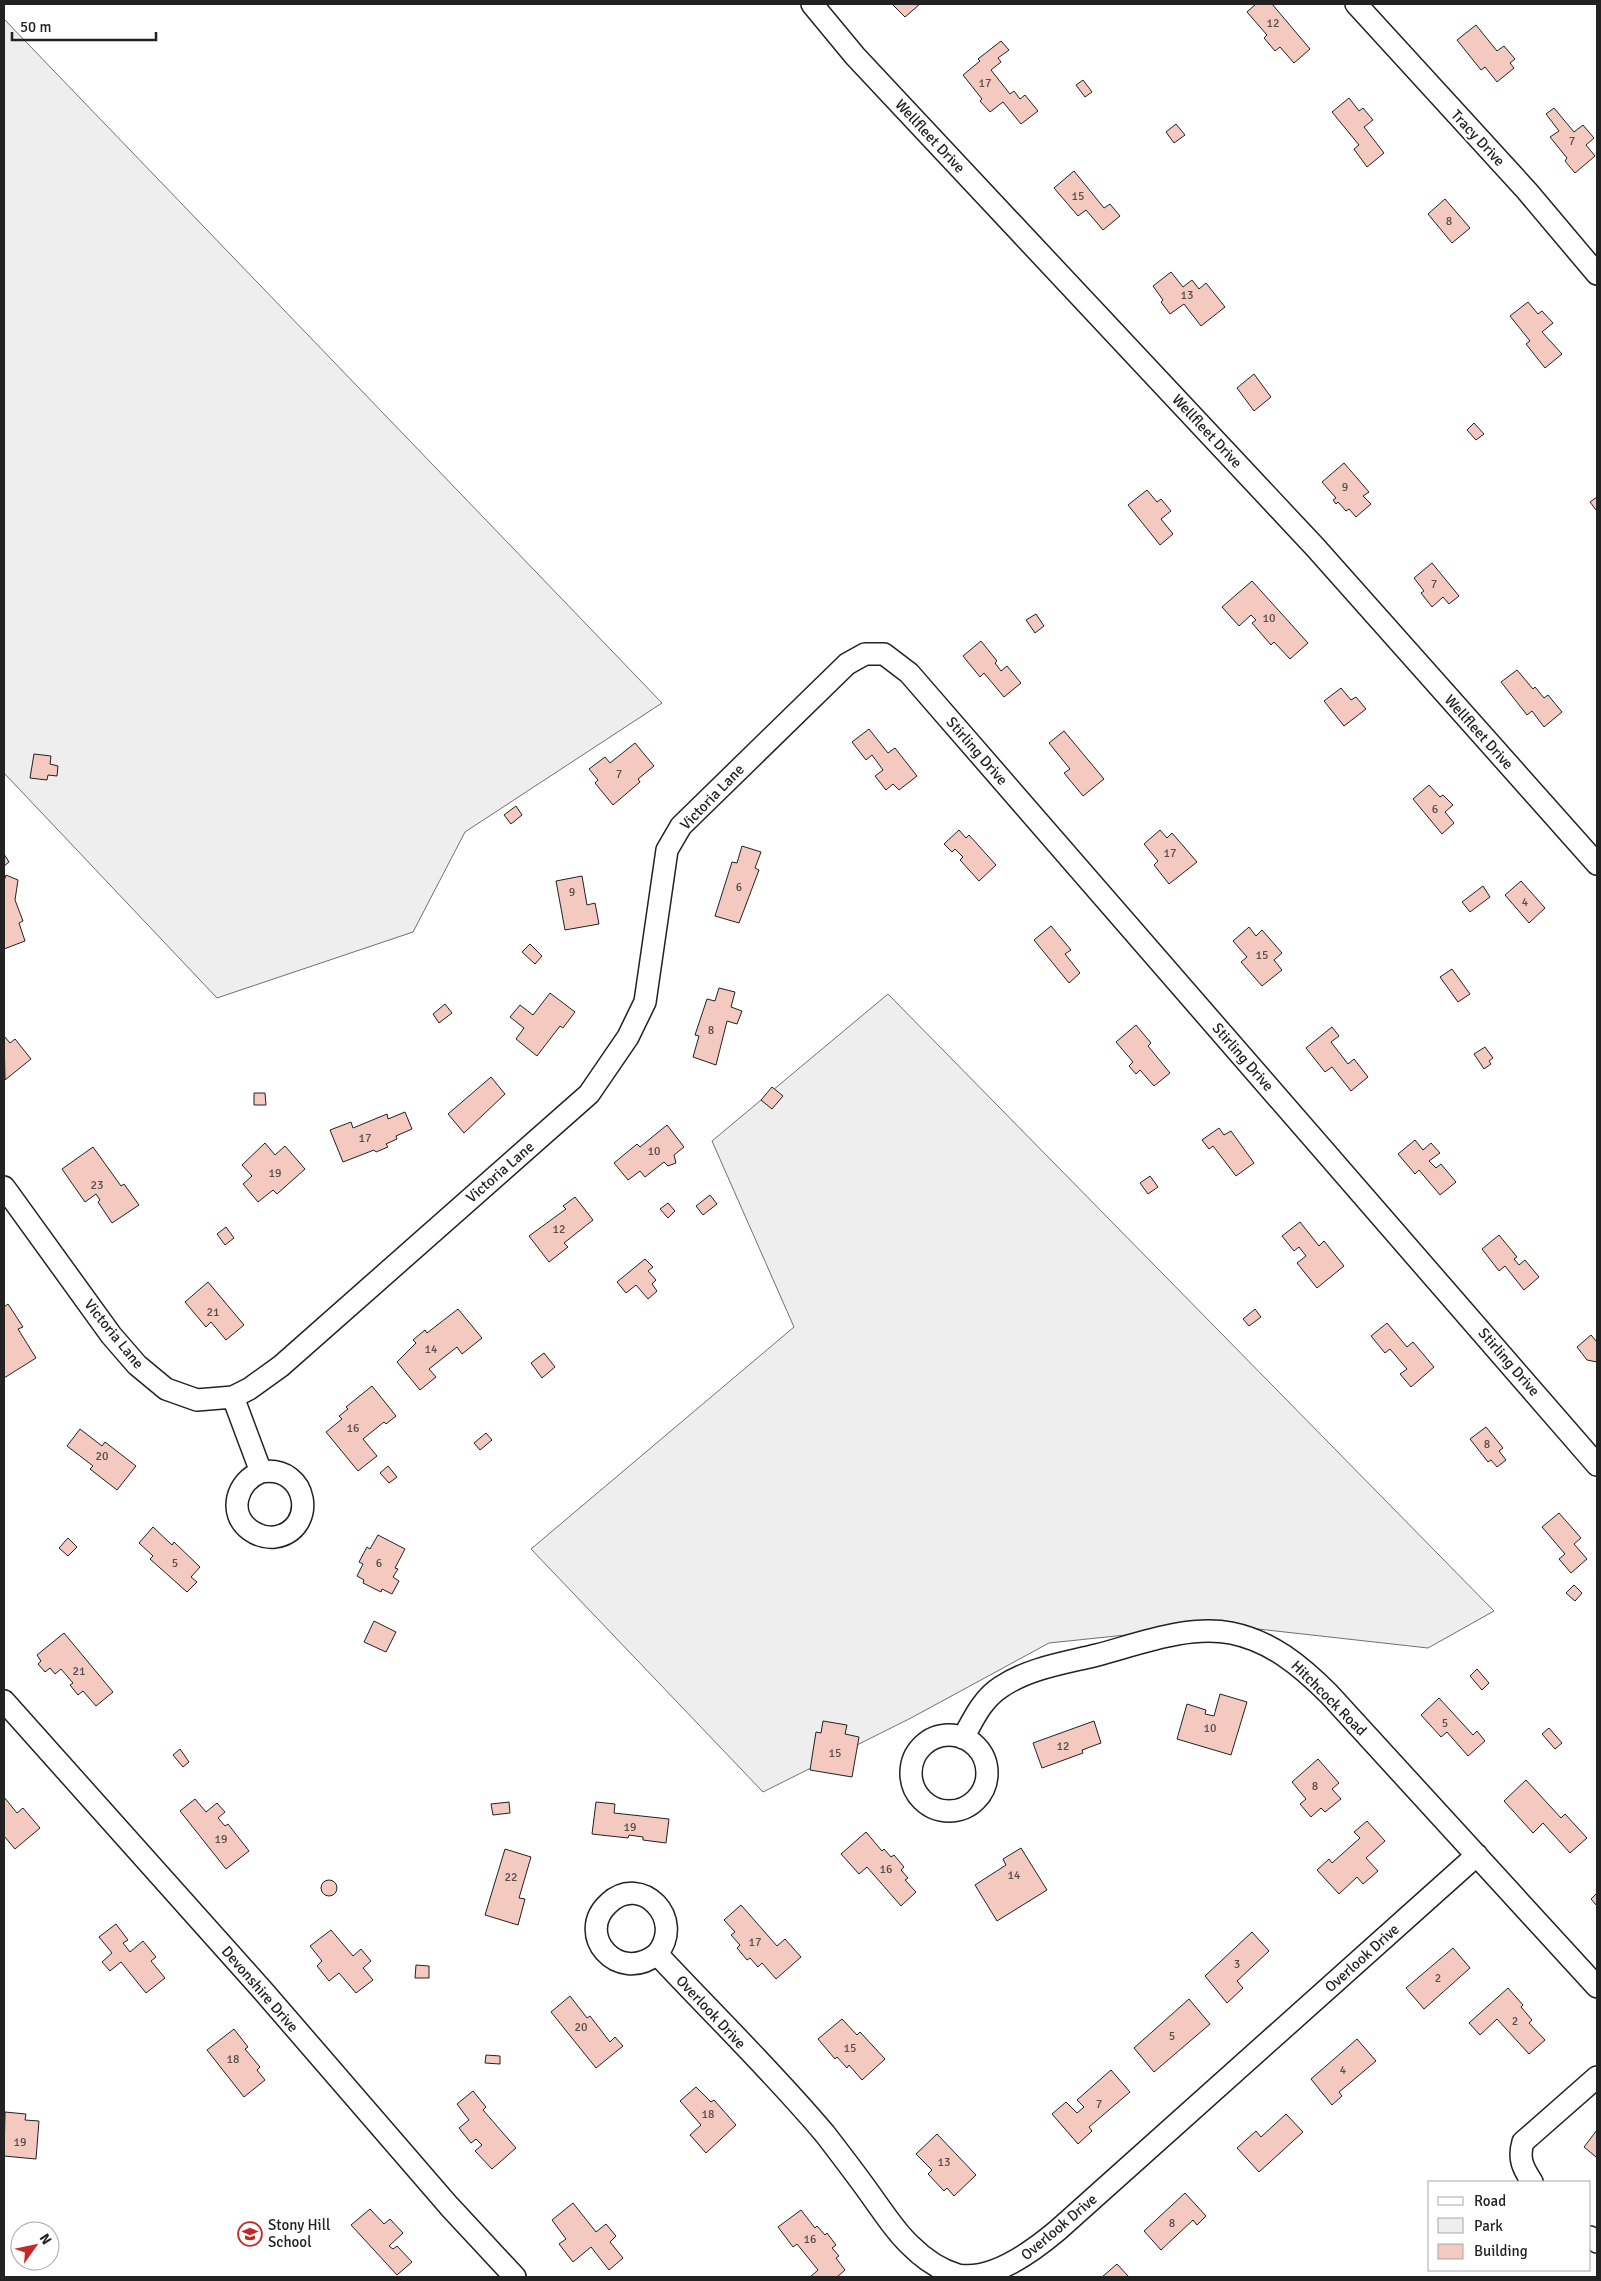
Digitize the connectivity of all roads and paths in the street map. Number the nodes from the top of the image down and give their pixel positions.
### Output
1 (812, 4) edge
2 (1356, 4) edge
3 (1597, 274) edge
4 (884, 654) joint
5 (1597, 864) edge
6 (4, 1187) edge
7 (233, 1397) junction
8 (1597, 1465) edge
9 (261, 1472) dead end
10 (4, 1701) edge
11 (963, 1738) dead end
12 (1477, 1855) junction
13 (657, 1954) dead end
14 (1597, 1987) edge
15 (1597, 2077) edge
16 (1531, 2181) edge
17 (514, 2277) edge

1 - 5 street, Wellfleet Drive
2 - 3 street, Tracy Drive
4 - 7 street, Victoria Lane
4 - 8 street, Stirling Drive
6 - 7 street, Victoria Lane
7 - 9 street
10 - 17 street, Devonshire Drive
11 - 12 street, Hitchcock Road
12 - 13 street, Overlook Drive
12 - 14 street, Hitchcock Road
15 - 16 street

